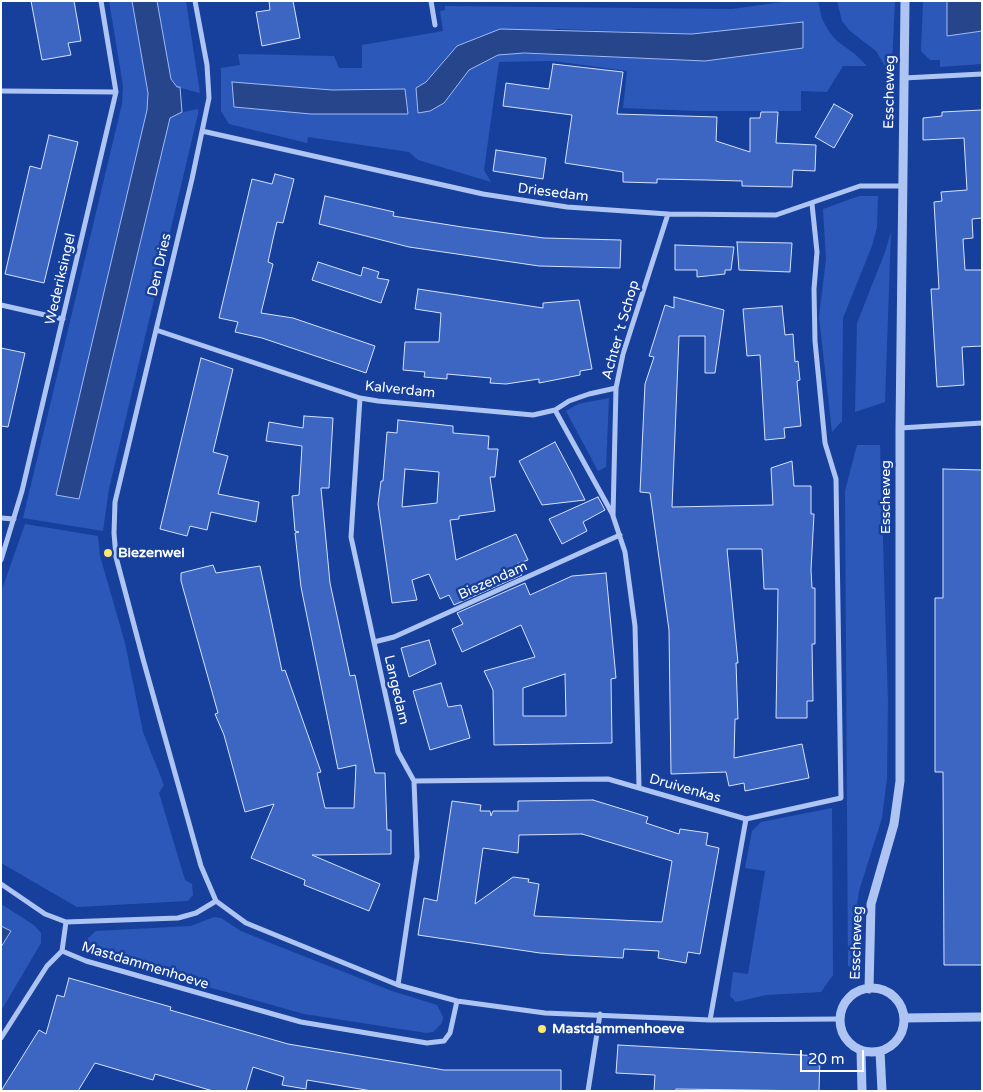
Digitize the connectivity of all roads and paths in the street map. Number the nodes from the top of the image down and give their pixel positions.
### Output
1 (101, 1) edge
2 (195, 1) edge
3 (431, 1) edge
4 (905, 1) edge
5 (435, 25) dead end
6 (982, 74) edge
7 (904, 78) junction
8 (1, 91) edge
9 (116, 92) junction
10 (202, 131) junction
11 (902, 186) junction
12 (812, 204) junction
13 (668, 214) junction
14 (1, 305) edge
15 (63, 319) junction
16 (156, 330) junction
17 (616, 388) junction
18 (360, 398) junction
19 (555, 410) junction
20 (982, 423) edge
21 (900, 428) junction
22 (613, 516) junction
23 (1, 518) edge
24 (14, 520) junction
25 (620, 535) junction
26 (1, 560) edge
27 (374, 642) junction
28 (414, 781) junction
29 (639, 787) junction
30 (746, 819) junction
31 (1, 884) edge
32 (216, 901) junction
33 (66, 922) junction
34 (62, 951) junction
35 (398, 985) junction
36 (869, 988) junction
37 (457, 1001) junction
38 (600, 1014) junction
39 (982, 1017) edge
40 (904, 1018) junction
41 (840, 1019) junction
42 (710, 1020) junction
43 (1, 1038) edge
44 (861, 1050) junction
45 (880, 1051) junction
46 (588, 1091) edge
47 (862, 1091) edge
48 (882, 1091) edge

1 - 9 street, Wederiksingel
2 - 10 street, Den Dries
3 - 5 street
4 - 7 street, Esscheweg
6 - 7 street
7 - 11 street, Esscheweg
8 - 9 street
9 - 15 street, Wederiksingel
10 - 13 street, Driesedam
10 - 16 street, Den Dries
11 - 12 street, Driesedam
11 - 21 street, Esscheweg
12 - 13 street, Driesedam
12 - 30 street
13 - 17 street, Achter 't Schop
14 - 15 street
15 - 24 street, Wederiksingel
16 - 18 street, Kalverdam
16 - 32 street, Den Dries
17 - 19 street, Kalverdam
17 - 22 street, Achter 't Schop
18 - 19 street, Kalverdam
18 - 27 street, Langedam
19 - 22 street, Achter 't Schop
20 - 21 street
21 - 36 street, Esscheweg
22 - 25 street, Achter 't Schop
23 - 24 street
24 - 26 street, Wederiksingel
25 - 27 street, Biezendam
25 - 29 street, Achter 't Schop
27 - 28 street, Langedam
28 - 29 street, Druivenkas
28 - 35 street, Langedam
29 - 30 street, Druivenkas
30 - 42 street
31 - 33 street
32 - 33 street, Mastdammenhoeve
32 - 35 street
33 - 34 street
34 - 37 street, Mastdammenhoeve
34 - 43 street
35 - 37 street
36 - 40 street
36 - 41 street
37 - 38 street
38 - 42 street
38 - 46 street
39 - 40 street
40 - 45 street
41 - 42 street
41 - 44 street
44 - 45 street
44 - 47 street
45 - 48 street

